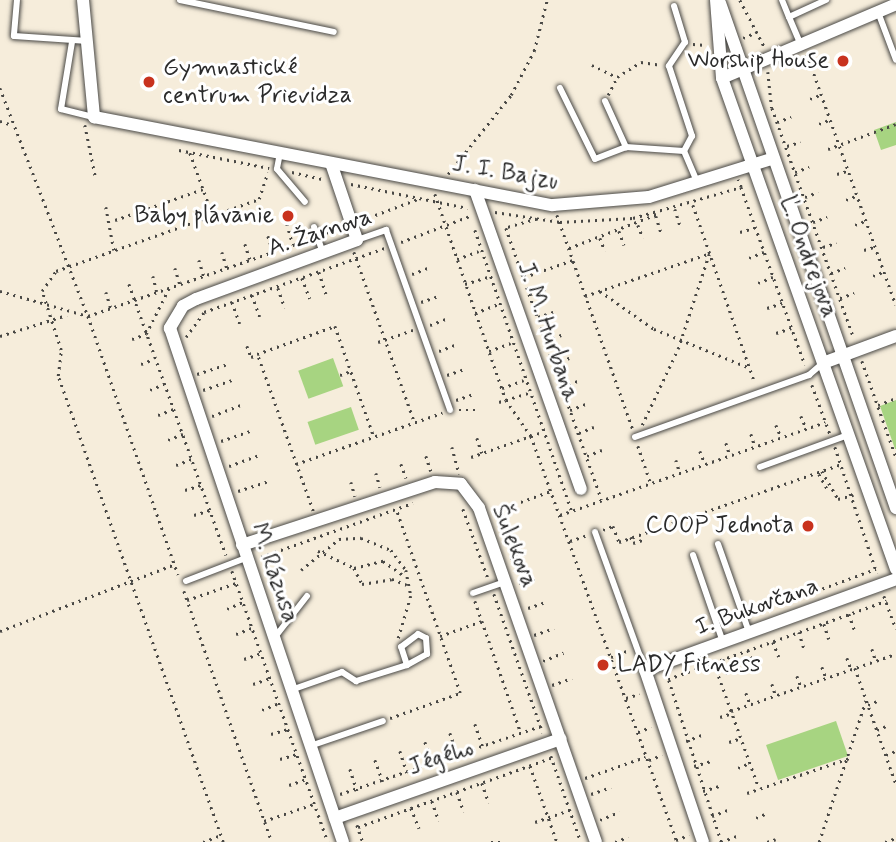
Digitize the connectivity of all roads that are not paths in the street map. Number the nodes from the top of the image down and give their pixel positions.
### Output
1 (17, 0) edge
2 (83, 0) edge
3 (180, 0) edge
4 (718, 0) edge
5 (782, 0) edge
6 (826, 0) edge
7 (674, 6) dead end
8 (885, 6) edge
9 (789, 17) junction
10 (334, 32) dead end
11 (90, 41) junction
12 (72, 42) junction
13 (801, 42) junction
14 (896, 60) edge
15 (739, 69) junction
16 (722, 78) junction
17 (560, 88) dead end
18 (605, 101) road end
19 (89, 116) junction
20 (626, 147) junction
21 (684, 151) junction
22 (280, 153) junction
23 (771, 159) junction
24 (331, 163) junction
25 (753, 165) junction
26 (697, 182) junction
27 (475, 190) junction
28 (305, 202) dead end
29 (314, 227) dead end
30 (354, 241) junction
31 (323, 253) junction
32 (174, 317) joint
33 (896, 336) edge
34 (842, 356) junction
35 (823, 363) junction
36 (449, 407) road end
37 (848, 435) junction
38 (635, 437) road end
39 (760, 467) dead end
40 (581, 489) dead end
41 (896, 510) edge
42 (878, 519) junction
43 (595, 533) road end
44 (718, 544) dead end
45 (244, 551) junction
46 (693, 555) dead end
47 (896, 569) edge
48 (896, 579) edge
49 (186, 581) dead end
50 (511, 583) junction
51 (473, 593) road end
52 (307, 596) dead end
53 (749, 632) junction
54 (274, 639) junction
55 (723, 642) junction
56 (407, 665) junction
57 (645, 670) junction
58 (291, 690) junction
59 (383, 721) dead end
60 (561, 739) junction
61 (310, 746) junction
62 (335, 818) junction
63 (343, 842) edge
64 (596, 842) edge
65 (703, 842) edge

1 - 12 lane
2 - 11 street
3 - 10 lane
4 - 15 street, Ľ. Ondrejova
4 - 16 street, Ľ. Ondrejova
5 - 9 lane
6 - 9 lane
7 - 21 lane
8 - 13 street
8 - 14 lane
9 - 13 lane
11 - 12 lane
11 - 19 street
12 - 19 lane
13 - 15 street
15 - 16 street
15 - 23 street, Ľ. Ondrejova
16 - 25 street, Ľ. Ondrejova
17 - 20 lane
18 - 20 lane
19 - 22 street, J. I. Bajzu
20 - 21 lane
21 - 26 lane
22 - 24 street, J. I. Bajzu
22 - 28 lane
23 - 25 street
23 - 34 street, Ľ. Ondrejova
24 - 27 street, J. I. Bajzu
24 - 30 street
25 - 26 street, J. I. Bajzu
25 - 35 street, Ľ. Ondrejova
26 - 27 street, J. I. Bajzu
27 - 40 street, J. M. Hurbana
29 - 31 lane
30 - 31 street, A. Žarnova
30 - 36 lane, A. Žarnova
31 - 32 street, A. Žarnova
32 - 45 street, M. Rázusa
33 - 34 street
34 - 35 street
34 - 41 street, Ľ. Ondrejova
35 - 37 street, Ľ. Ondrejova
35 - 38 lane
37 - 39 lane
37 - 42 street, Ľ. Ondrejova
41 - 42 street
42 - 47 street, Ľ. Ondrejova
43 - 57 lane
44 - 53 lane
45 - 49 lane
45 - 50 street, Šulekova
45 - 54 street, M. Rázusa
46 - 55 lane
48 - 53 street, I. Bukovčana
50 - 51 lane
50 - 60 street, Šulekova
52 - 54 lane
53 - 55 street, I. Bukovčana
54 - 58 street, M. Rázusa
55 - 57 street, I. Bukovčana
56 - 56 lane
56 - 58 lane
57 - 65 street
58 - 61 street, M. Rázusa
59 - 61 lane
60 - 62 street, Jégého
60 - 64 street, Šulekova
61 - 62 street, M. Rázusa
62 - 63 street, M. Rázusa

